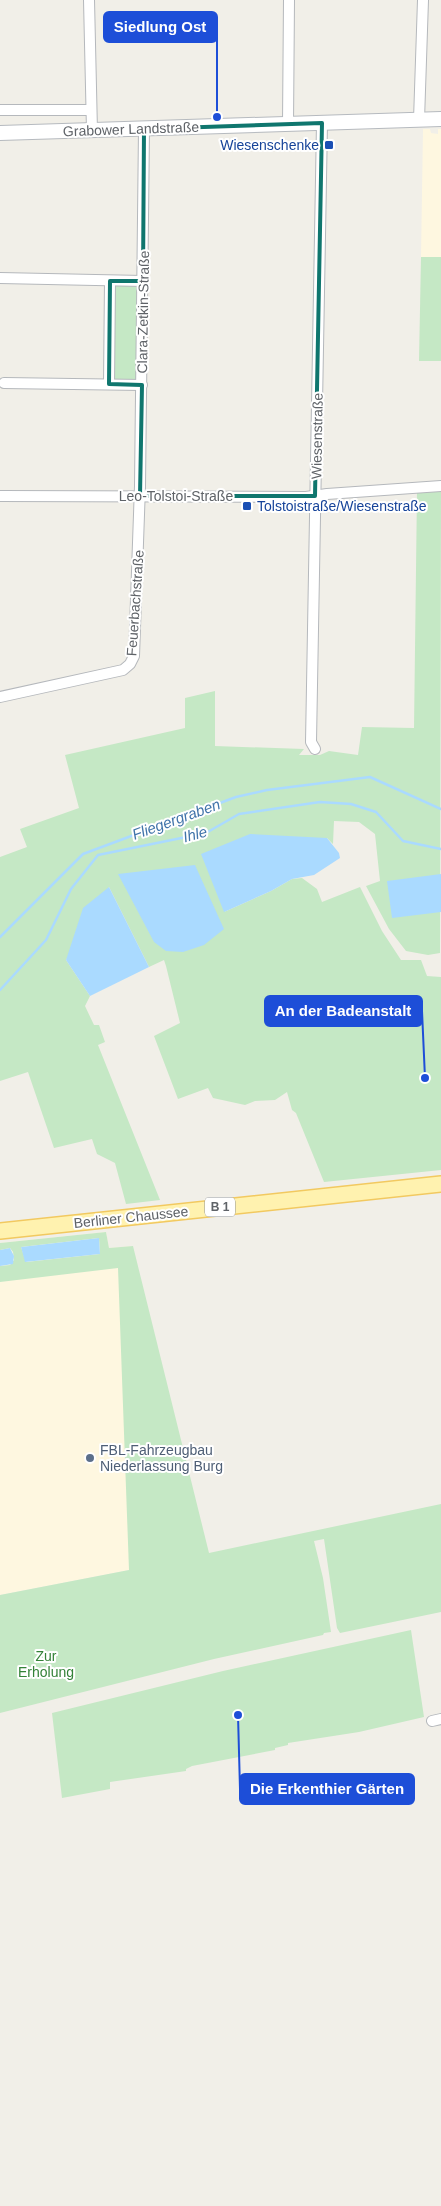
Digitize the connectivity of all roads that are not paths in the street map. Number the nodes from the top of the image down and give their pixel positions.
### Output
1 (89, 0) edge
2 (289, 0) edge
3 (422, 0) edge
4 (0, 110) edge
5 (91, 110) junction
6 (441, 119) edge
7 (420, 120) junction
8 (322, 123) junction
9 (288, 124) junction
10 (144, 129) junction
11 (92, 131) junction
12 (0, 133) edge
13 (0, 278) edge
14 (110, 281) junction
15 (143, 281) junction
16 (4, 383) dead end
17 (109, 384) junction
18 (142, 384) junction
19 (441, 486) edge
20 (0, 496) edge
21 (140, 496) junction
22 (315, 496) junction
23 (0, 697) edge
24 (314, 749) dead end
25 (441, 1184) edge
26 (0, 1231) edge

1 - 5 street
2 - 9 street
3 - 7 street
4 - 5 street, Grabower Landstraße
5 - 11 street
6 - 7 main road, Grabower Landstraße
7 - 8 main road, Grabower Landstraße
8 - 9 main road, Grabower Landstraße
8 - 22 street, Wiesenstraße
9 - 10 main road, Grabower Landstraße
10 - 11 main road, Grabower Landstraße
10 - 15 street, Clara-Zetkin-Straße
11 - 12 main road, Grabower Landstraße
13 - 14 street
14 - 15 street
14 - 17 street
15 - 18 street, Clara-Zetkin-Straße
16 - 17 street
17 - 18 street
18 - 21 street, Clara-Zetkin-Straße
19 - 22 street, Leo-Tolstoi-Straße
20 - 21 street, Leo-Tolstoi-Straße
21 - 22 street, Leo-Tolstoi-Straße
21 - 23 street, Feuerbachstraße
22 - 24 street, Wiesenstraße
25 - 26 main road, Berliner Chaussee / B 1

